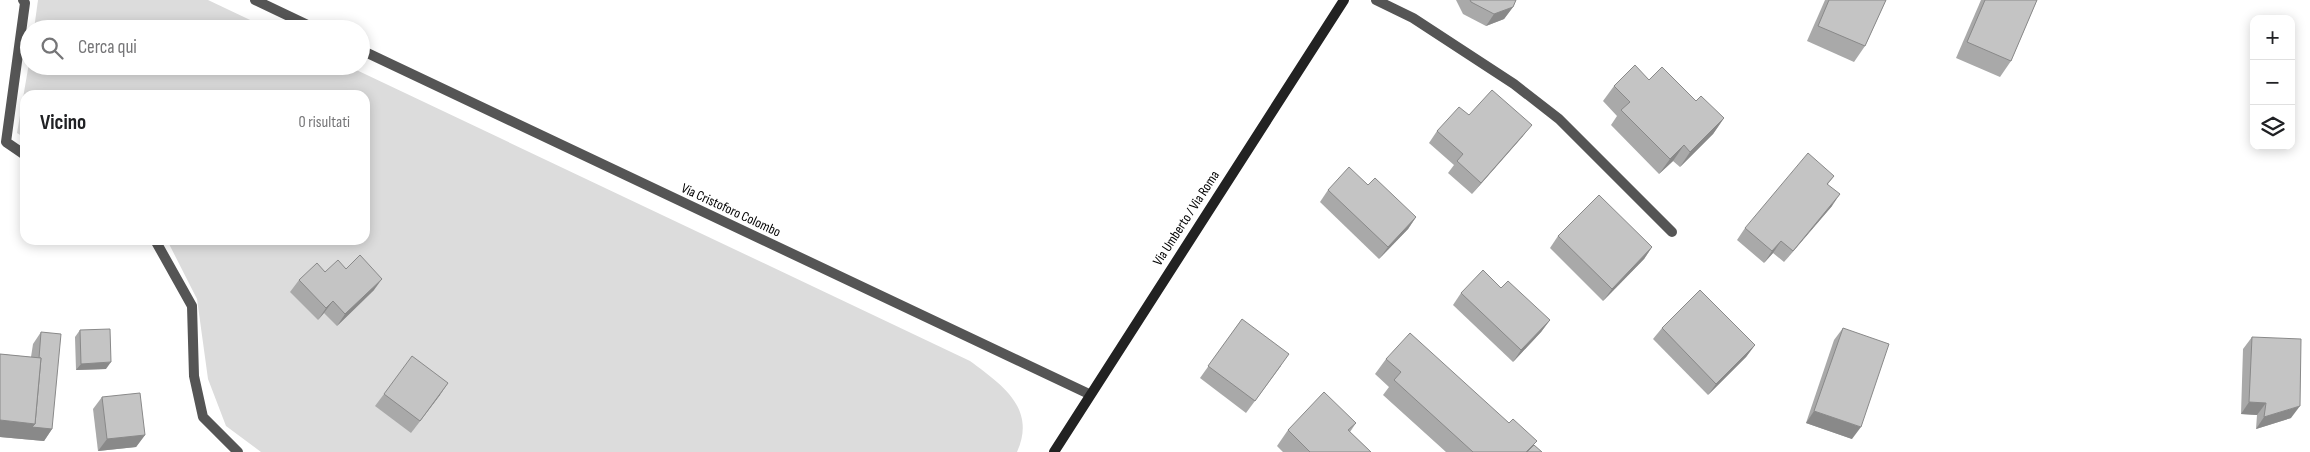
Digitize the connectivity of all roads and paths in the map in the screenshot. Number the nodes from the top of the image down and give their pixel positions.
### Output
1 (23, 0) edge
2 (255, 0) edge
3 (1344, 0) edge
4 (1376, 0) edge
5 (23, 20) edge
6 (297, 20) edge
7 (20, 40) edge
8 (370, 54) edge
9 (20, 152) edge
10 (1672, 232) dead end
11 (158, 245) edge
12 (1089, 394) junction
13 (238, 452) edge
14 (1054, 452) edge

1 - 5 street
2 - 6 street
3 - 12 main road, Via Umberto / Via Roma
4 - 10 street
7 - 9 street
8 - 12 street, Via Cristoforo Colombo
11 - 13 street
12 - 14 main road, Via Umberto / Via Roma

